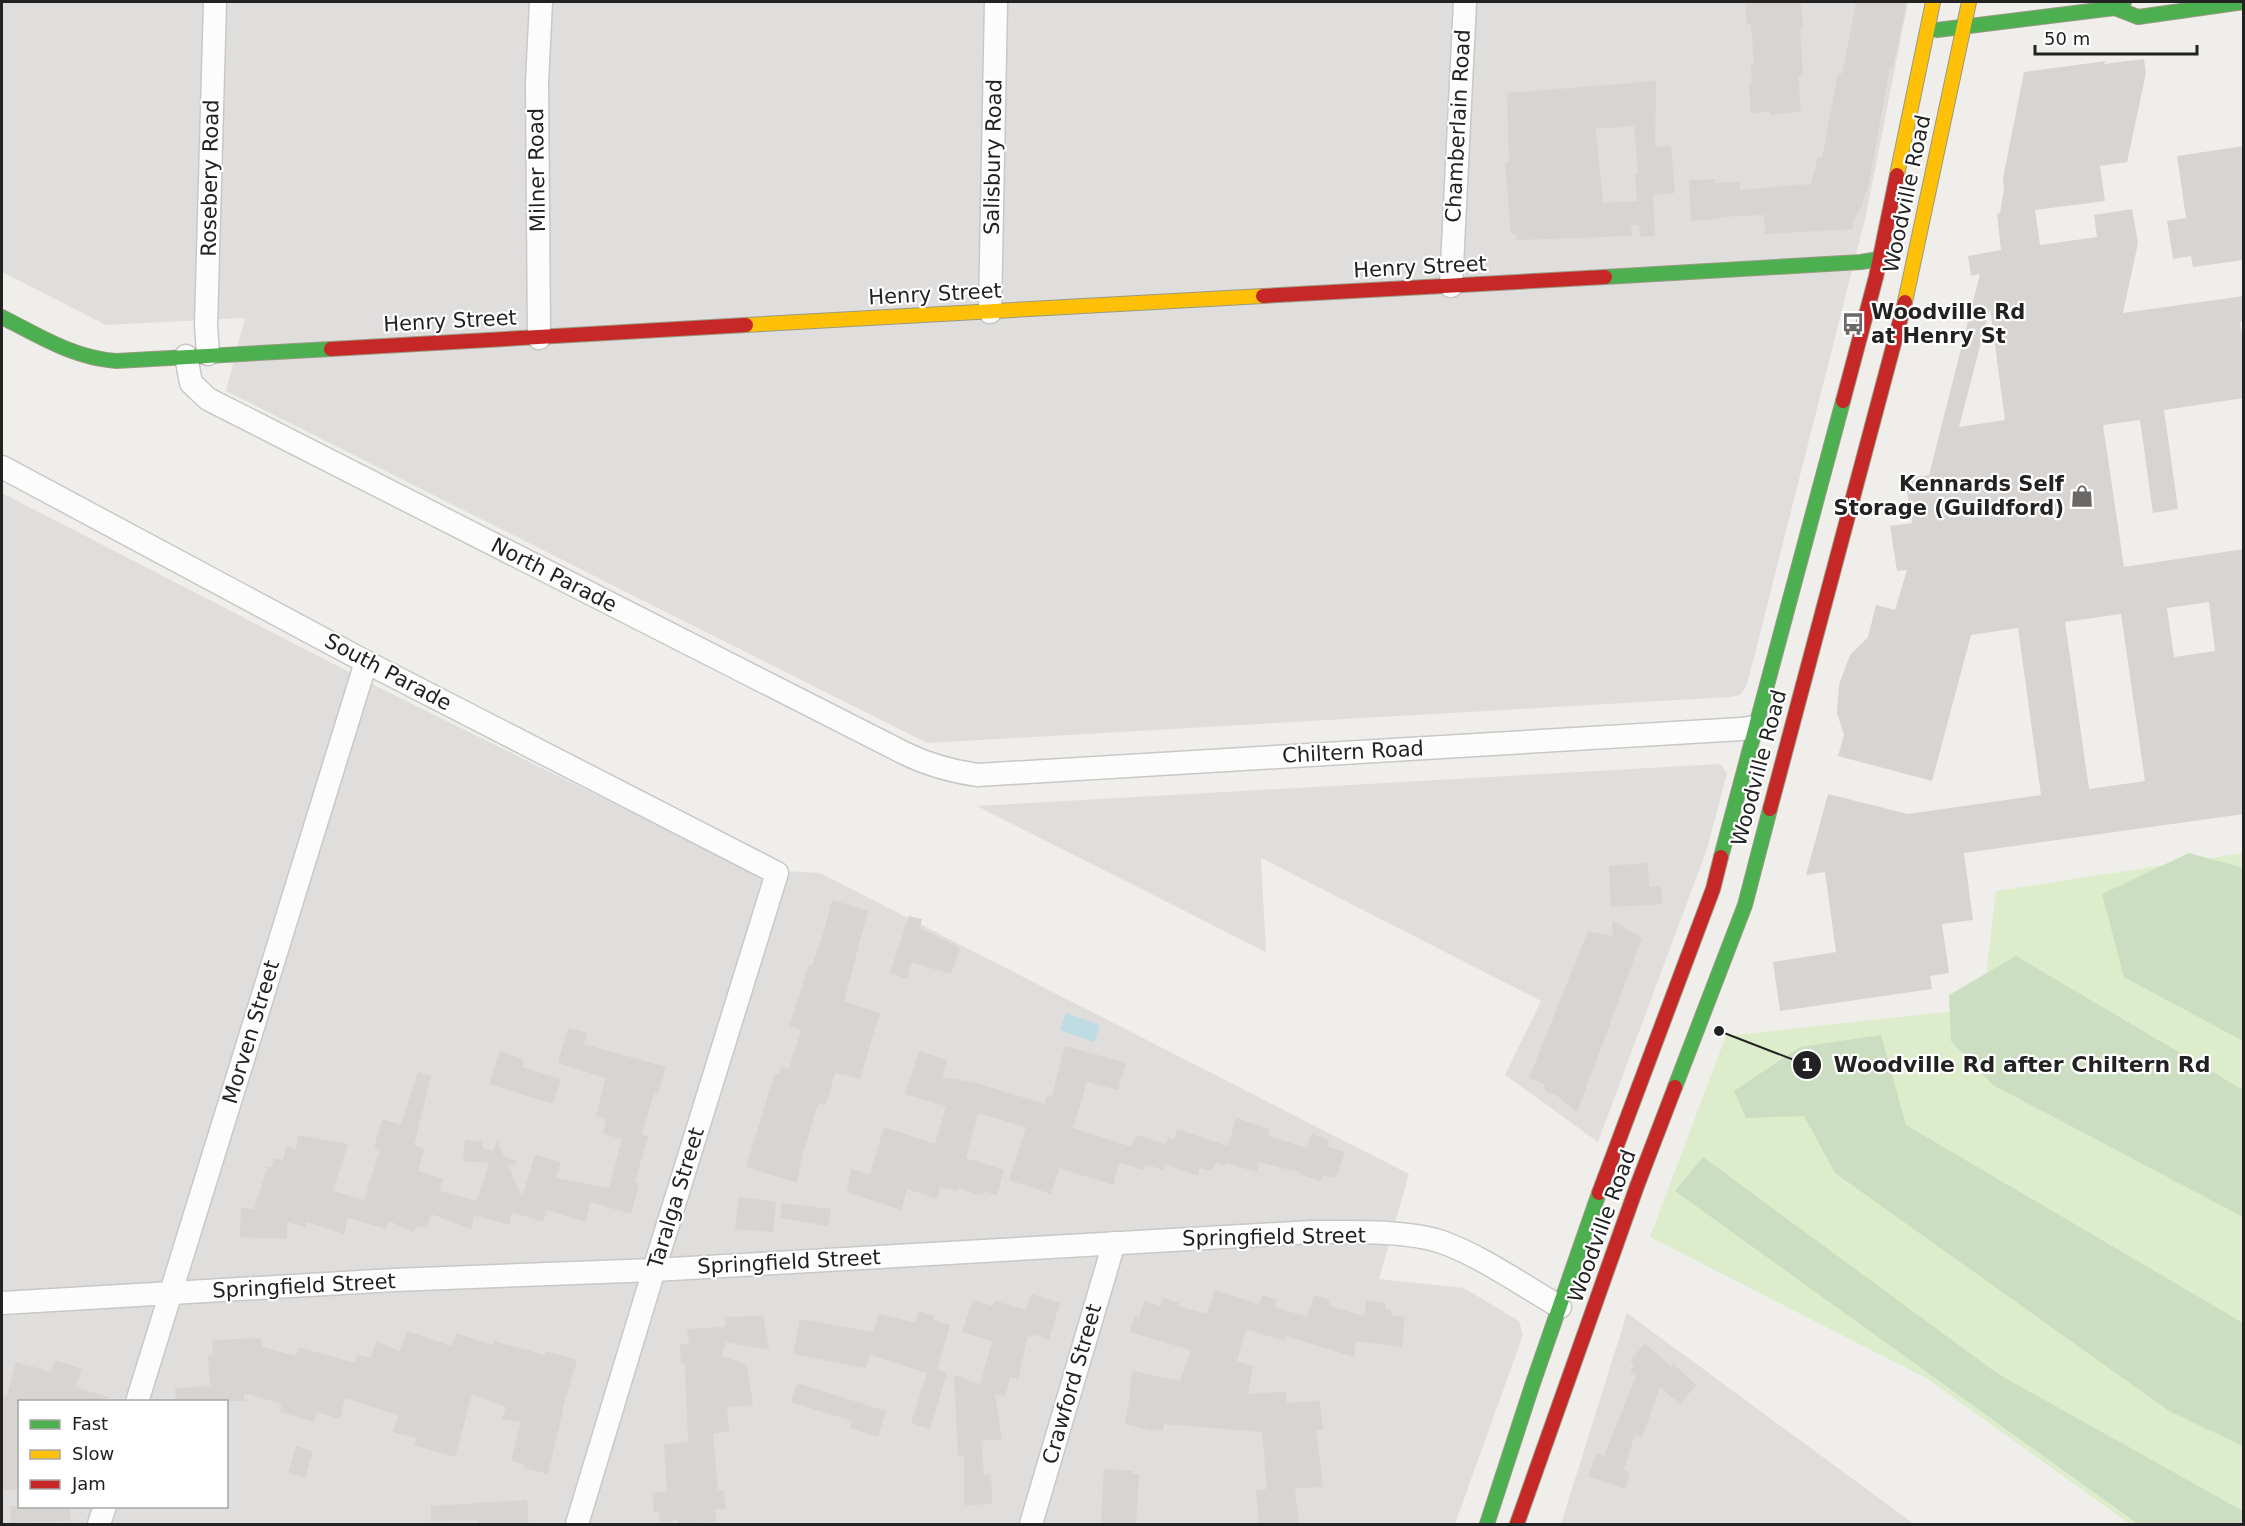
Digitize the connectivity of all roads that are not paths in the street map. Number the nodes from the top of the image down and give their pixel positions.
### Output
1 (215, 2) edge
2 (541, 2) edge
3 (996, 2) edge
4 (1465, 2) edge
5 (1933, 2) edge
6 (1969, 2) edge
7 (2244, 2) edge
8 (2120, 4) edge
9 (1964, 28) junction
10 (1926, 31) junction
11 (1880, 259) junction
12 (1451, 286) junction
13 (990, 312) junction
14 (2, 317) edge
15 (539, 338) junction
16 (197, 355) junction
17 (2, 467) edge
18 (366, 662) junction
19 (1757, 727) junction
20 (949, 770) joint
21 (777, 873) joint
22 (1114, 1243) junction
23 (654, 1270) junction
24 (169, 1294) junction
25 (2, 1303) edge
26 (1560, 1307) junction
27 (136, 1400) edge
28 (104, 1508) edge
29 (99, 1524) edge
30 (577, 1524) edge
31 (1031, 1524) edge
32 (1487, 1524) edge
33 (1517, 1524) edge

1 - 16 street, Rosebery Road
2 - 15 street, Milner Road
3 - 13 street, Salisbury Road
4 - 12 street, Chamberlain Road
5 - 10 main road, Woodville Road
6 - 9 main road, Woodville Road
7 - 8 main road
8 - 9 main road
9 - 10 main road
9 - 33 main road, Woodville Road
10 - 11 main road, Woodville Road
11 - 12 main road, Henry Street
11 - 19 main road, Woodville Road
12 - 13 main road, Henry Street
13 - 15 main road, Henry Street
14 - 16 main road, Henry Street
15 - 16 main road, Henry Street
16 - 20 street, North Parade
17 - 18 street, South Parade
18 - 21 street, South Parade
18 - 24 street, Morven Street
19 - 20 street, Chiltern Road
19 - 26 main road, Woodville Road
21 - 23 street, Taralga Street
22 - 23 street, Springfield Street
22 - 26 street, Springfield Street
22 - 31 street, Crawford Street
23 - 24 street, Springfield Street
23 - 30 street, Taralga Street
24 - 25 street, Springfield Street
24 - 27 street, Morven Street
26 - 32 main road, Woodville Road
28 - 29 street

